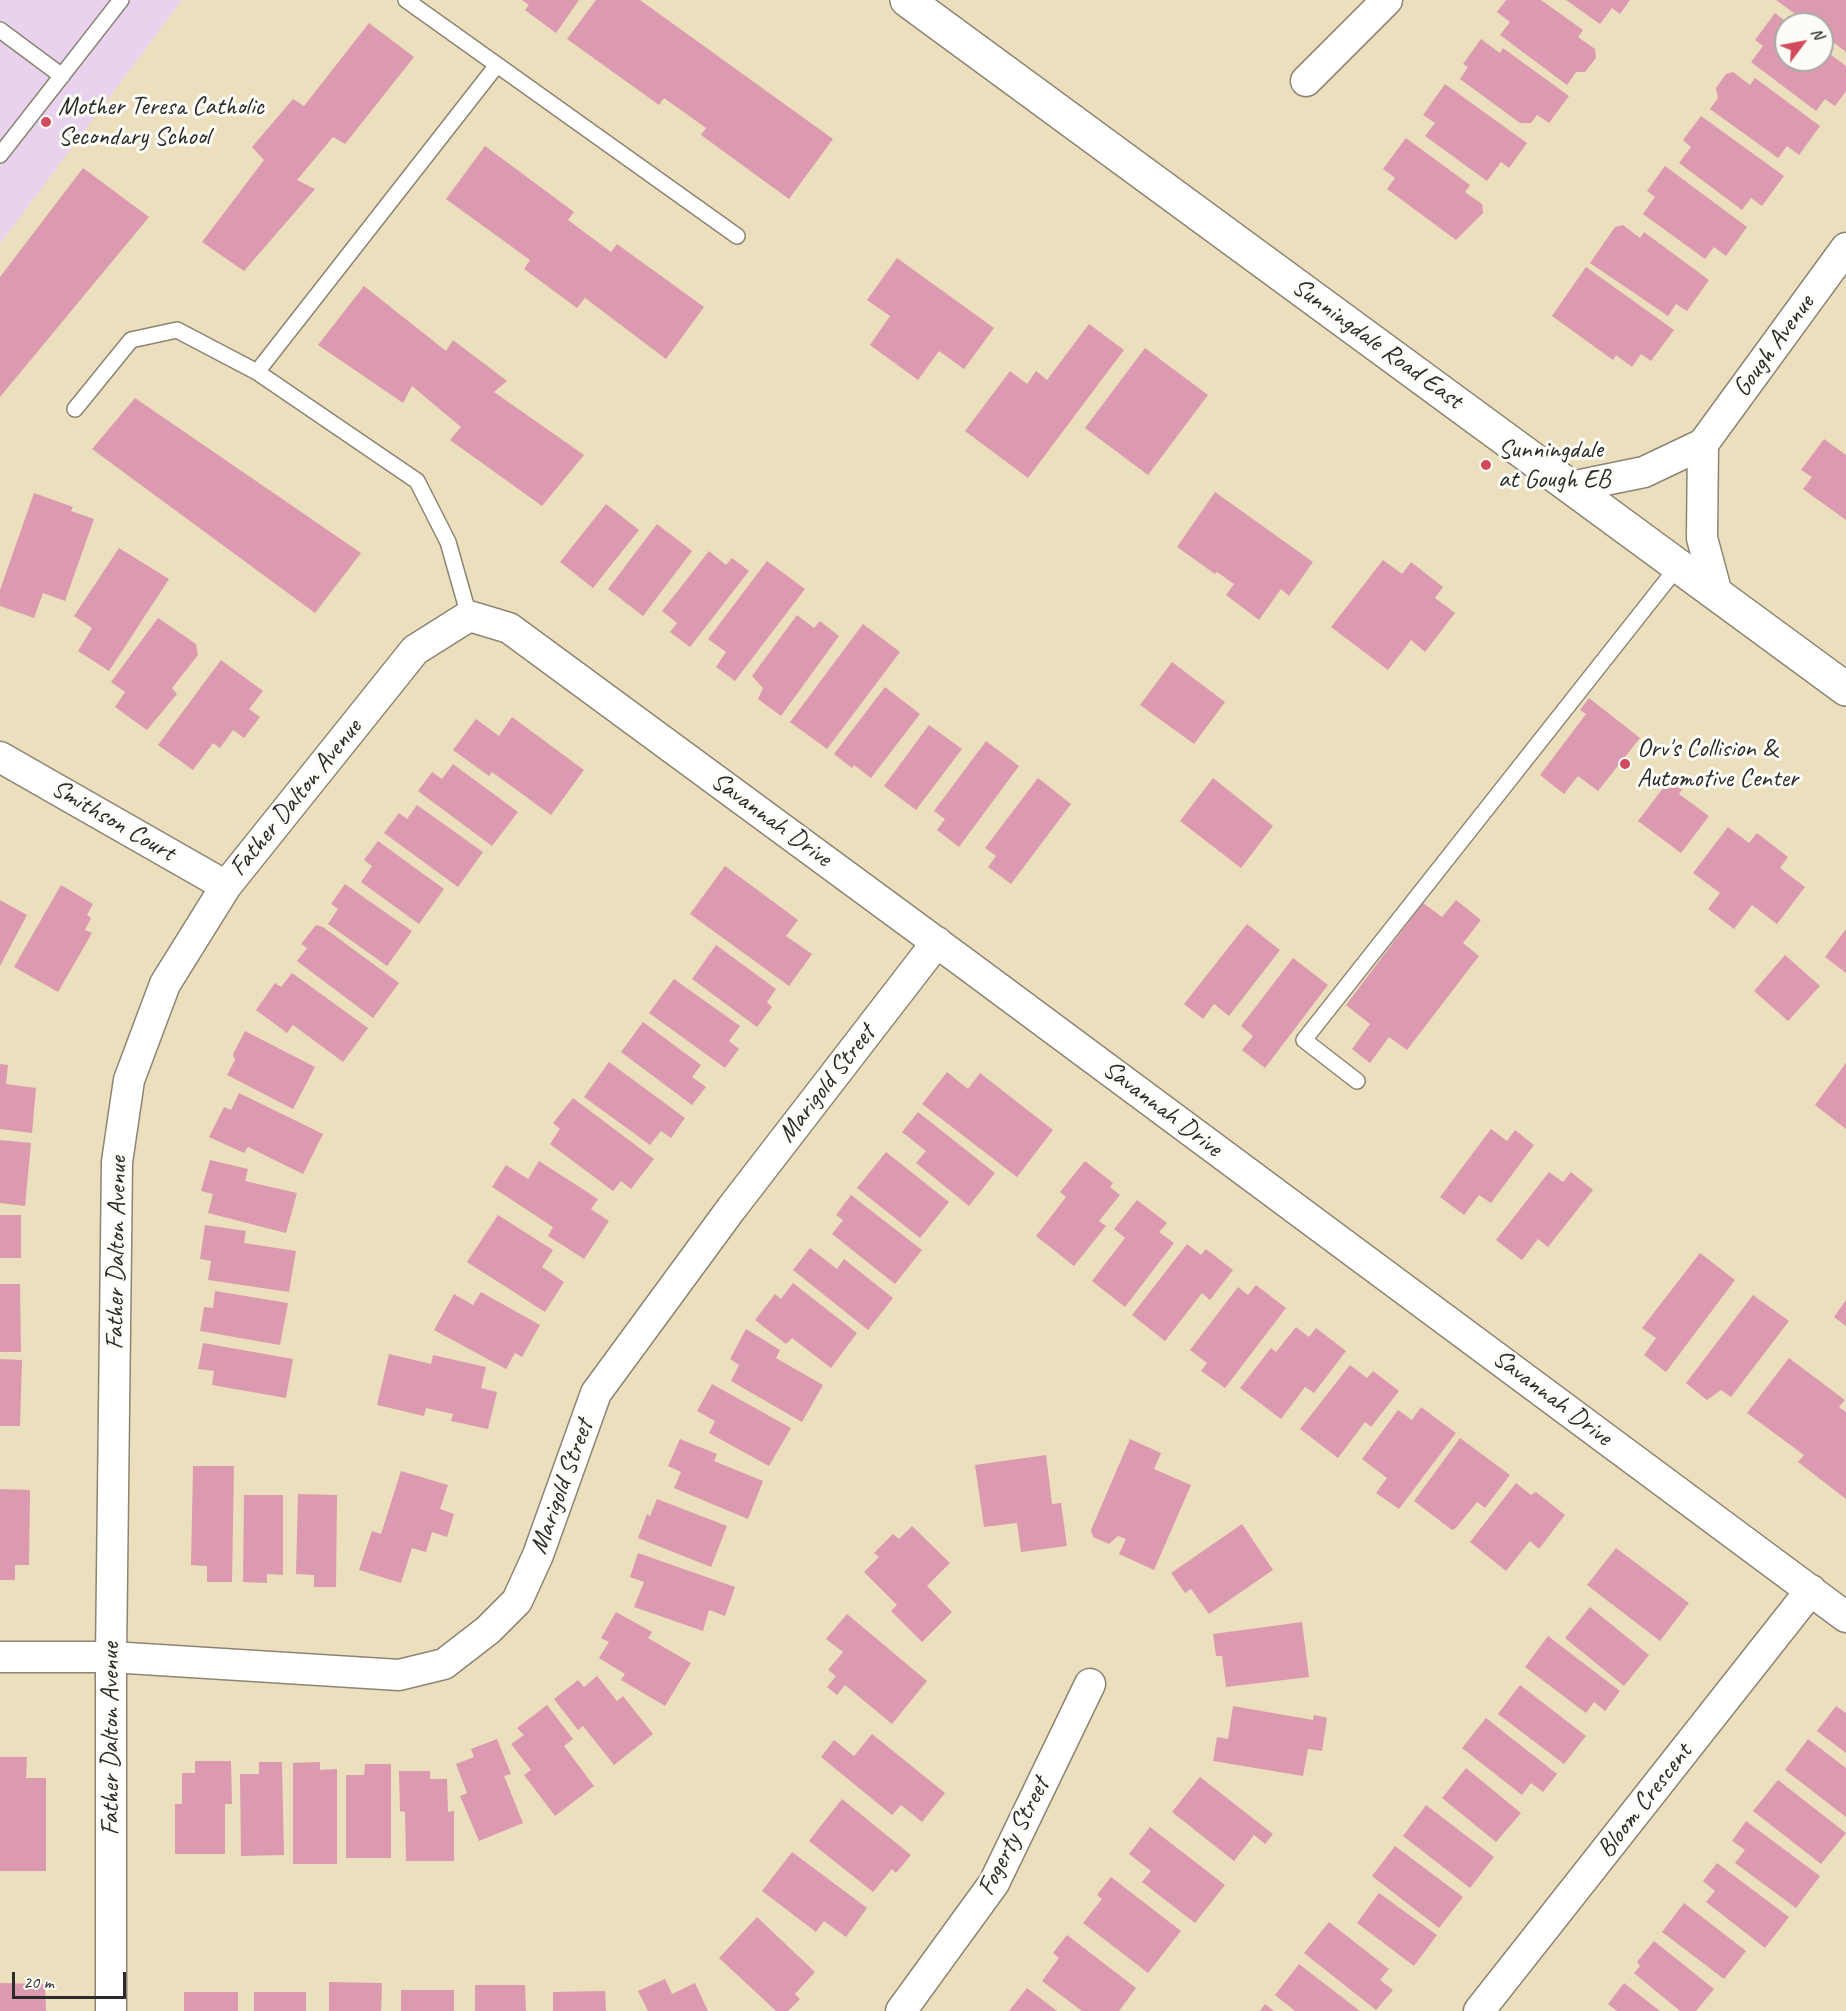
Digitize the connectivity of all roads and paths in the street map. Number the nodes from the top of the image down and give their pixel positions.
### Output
1 (121, 0) edge
2 (406, 0) edge
3 (907, 0) edge
4 (1387, 0) edge
5 (0, 30) edge
6 (497, 64) junction
7 (62, 76) junction
8 (1306, 81) dead end
9 (0, 155) edge
10 (737, 236) dead end
11 (1846, 248) edge
12 (257, 372) junction
13 (75, 409) dead end
14 (1703, 444) junction
15 (1571, 487) junction
16 (1678, 566) junction
17 (1717, 594) junction
18 (469, 616) junction
19 (1846, 689) edge
20 (0, 757) edge
21 (226, 886) junction
22 (937, 942) junction
23 (1357, 1081) dead end
24 (1811, 1590) junction
25 (1846, 1617) edge
26 (0, 1657) edge
27 (111, 1657) junction
28 (1090, 1684) dead end
29 (111, 2011) edge
30 (901, 2011) edge
31 (1479, 2011) edge

1 - 7 lane
2 - 6 lane
3 - 15 main road, Sunningdale Road East
4 - 8 street
5 - 7 lane
6 - 10 lane
6 - 12 lane
7 - 9 lane
11 - 14 street, Gough Avenue
12 - 13 lane
12 - 18 lane
14 - 15 street, Gough Avenue
14 - 17 street
15 - 16 main road, Sunningdale Road East
16 - 17 main road, Sunningdale Road East
16 - 23 lane
17 - 19 main road, Sunningdale Road East
18 - 21 street, Father Dalton Avenue
18 - 22 street, Savannah Drive
20 - 21 street, Smithson Court
21 - 27 street, Father Dalton Avenue
22 - 24 street, Savannah Drive
22 - 27 street, Marigold Street
24 - 25 street, Savannah Drive
24 - 31 street, Bloom Crescent
26 - 27 street, Marigold Street
27 - 29 street, Father Dalton Avenue
28 - 30 street, Fogerty Street

